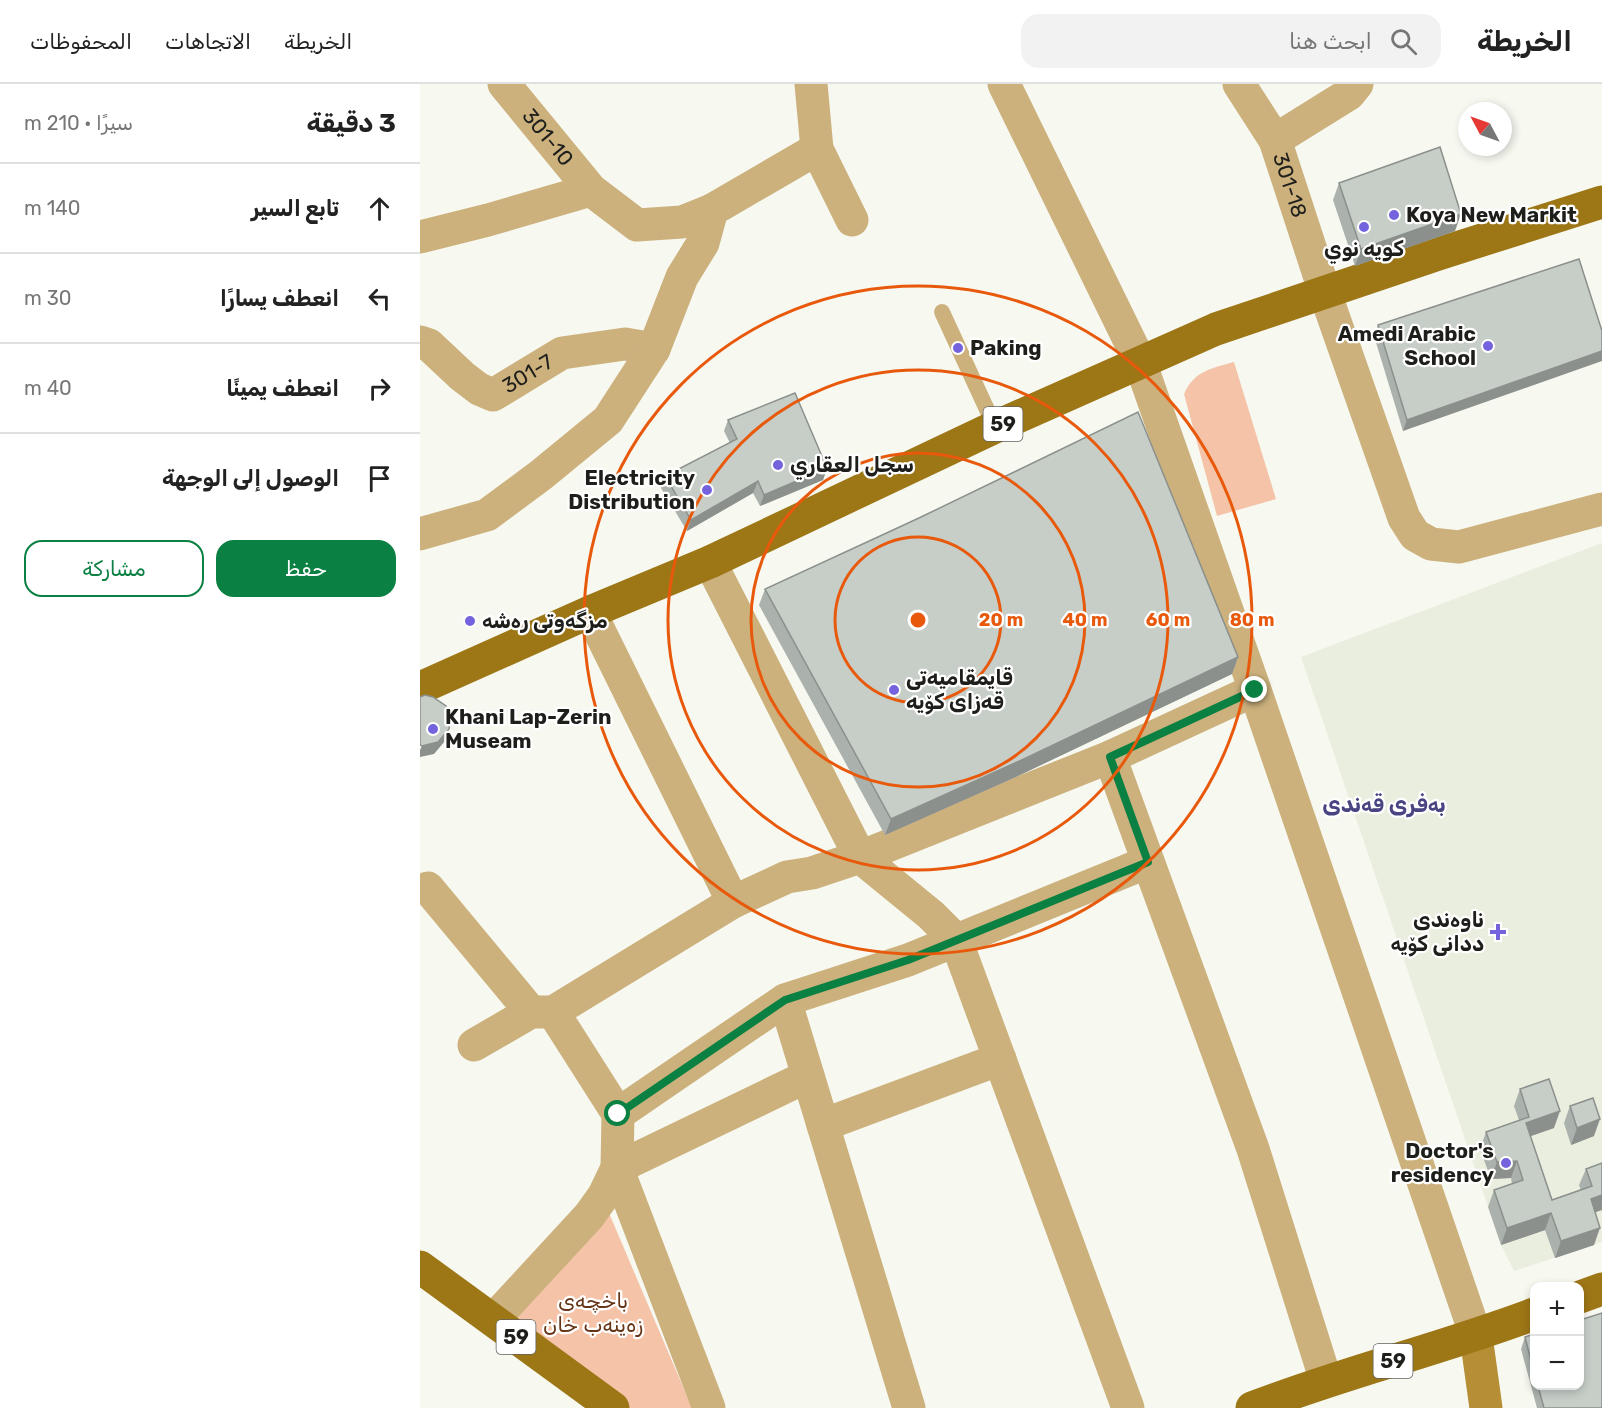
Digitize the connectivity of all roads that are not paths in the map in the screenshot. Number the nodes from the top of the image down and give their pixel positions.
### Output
1 (504, 84) edge
2 (811, 84) edge
3 (1004, 84) edge
4 (1239, 84) edge
5 (1357, 84) edge
6 (1266, 113) edge
7 (817, 149) junction
8 (591, 190) junction
9 (1602, 202) edge
10 (712, 210) junction
11 (852, 220) dead end
12 (420, 237) edge
13 (1325, 293) junction
14 (942, 312) dead end
15 (420, 342) edge
16 (654, 349) junction
17 (1140, 362) junction
18 (995, 427) junction
19 (1602, 509) edge
20 (420, 534) edge
21 (710, 562) junction
22 (590, 612) junction
23 (420, 688) edge
24 (1255, 690) junction
25 (1110, 757) junction
26 (860, 856) junction
27 (1148, 862) junction
28 (428, 888) dead end
29 (733, 902) junction
30 (956, 940) junction
31 (785, 1000) junction
32 (542, 1012) junction
33 (474, 1045) dead end
34 (1000, 1059) junction
35 (808, 1076) junction
36 (618, 1114) junction
37 (823, 1125) junction
38 (617, 1168) junction
39 (420, 1267) edge
40 (1602, 1289) edge
41 (1584, 1296) edge
42 (1530, 1316) edge
43 (493, 1320) junction
44 (1476, 1336) junction
45 (1308, 1393) edge
46 (613, 1408) edge
47 (709, 1408) edge
48 (909, 1408) edge
49 (1128, 1408) edge
50 (1252, 1408) edge
51 (1486, 1408) edge

1 - 8 street, 301-10
2 - 7 street
3 - 17 street
4 - 6 street, 301-18
5 - 6 street
6 - 13 street, 301-18
7 - 10 street, 301-10
7 - 11 street
8 - 10 street, 301-10
8 - 12 street
9 - 13 main road, 59
10 - 16 street
13 - 17 main road, 59
13 - 19 street, 301-18
14 - 18 lane
15 - 16 street, 301-7
16 - 20 street
17 - 18 main road, 59
17 - 24 street
18 - 21 main road, 59
21 - 22 main road, 59
21 - 26 street
22 - 23 main road, 59
22 - 29 street
24 - 25 street
24 - 44 street
25 - 26 street
25 - 27 street
26 - 29 street
26 - 30 street
27 - 30 street
27 - 45 street
28 - 32 street
29 - 32 street
30 - 31 street
30 - 34 street
31 - 35 street
31 - 36 street
32 - 33 street
32 - 36 street
34 - 37 street
34 - 49 street
35 - 37 street
35 - 38 street
36 - 38 street
37 - 48 street
38 - 43 street
38 - 47 street
39 - 43 main road, 59
40 - 41 main road
42 - 44 main road, 59
43 - 46 main road, 59
44 - 45 main road, 59
44 - 51 main road
45 - 50 main road, 59

